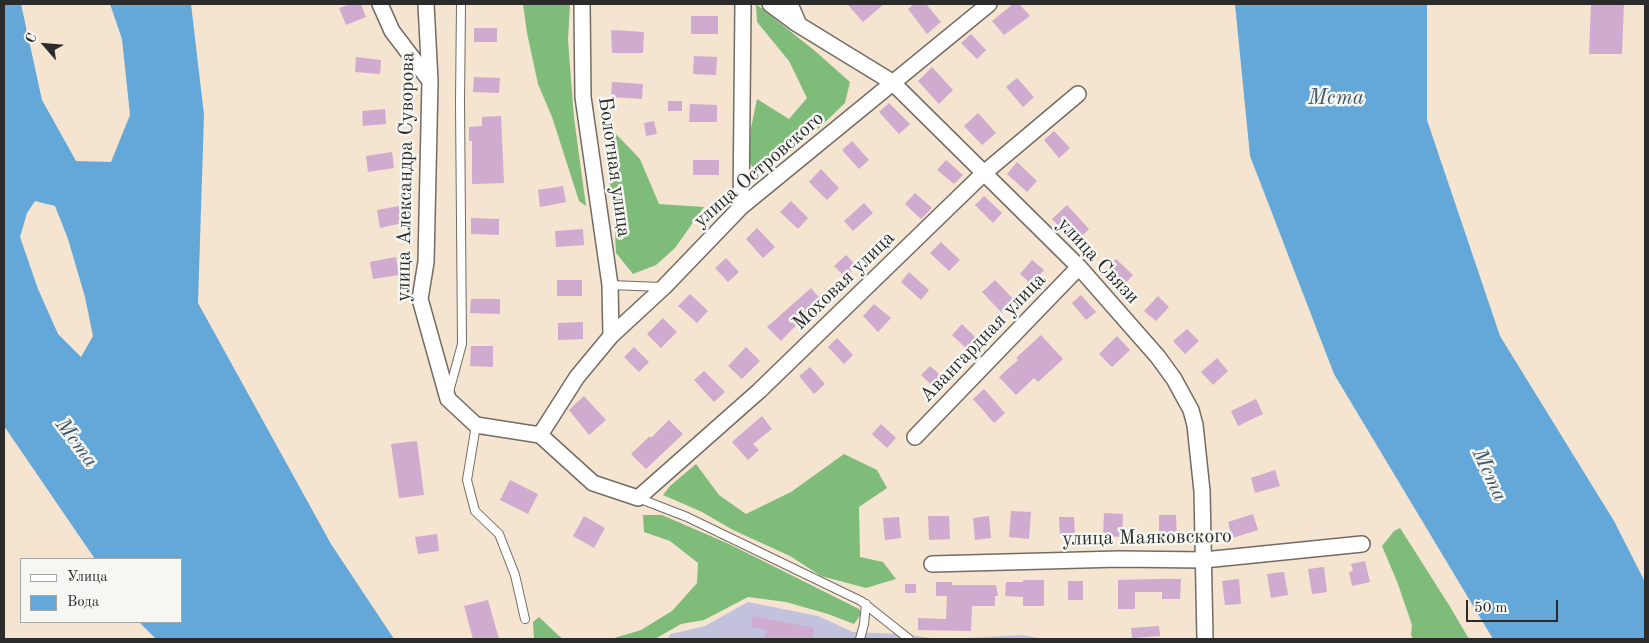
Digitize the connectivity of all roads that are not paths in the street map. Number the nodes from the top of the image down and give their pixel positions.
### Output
1 (380, 4) edge
2 (426, 4) edge
3 (461, 4) edge
4 (582, 4) edge
5 (743, 4) edge
6 (770, 4) edge
7 (790, 4) edge
8 (988, 4) edge
9 (799, 25) junction
10 (430, 81) junction
11 (892, 82) junction
12 (1078, 94) dead end
13 (984, 173) junction
14 (742, 207) junction
15 (1079, 267) junction
16 (610, 285) junction
17 (664, 287) junction
18 (611, 336) junction
19 (448, 399) junction
20 (476, 425) junction
21 (540, 435) junction
22 (915, 437) dead end
23 (638, 498) junction
24 (1362, 544) dead end
25 (1204, 560) junction
26 (932, 564) dead end
27 (866, 604) junction
28 (525, 619) dead end
29 (860, 639) edge
30 (909, 639) edge
31 (1205, 639) edge

1 - 10 street
2 - 10 street, улица Александра Суворова
3 - 19 lane
4 - 16 street, Болотная улица
5 - 14 street
6 - 9 street, улица Связи
7 - 9 street
8 - 11 street, улица Островского
9 - 11 street, улица Связи
10 - 19 street, улица Александра Суворова
11 - 13 street, улица Связи
11 - 14 street, улица Островского
12 - 13 street, Моховая улица
13 - 15 street, улица Связи
13 - 23 street, Моховая улица
14 - 17 street, улица Островского
15 - 22 street, Авангардная улица
15 - 25 street, улица Связи
16 - 17 lane
16 - 18 street, Болотная улица
17 - 18 street, улица Островского
18 - 21 street, улица Островского
19 - 20 street
20 - 21 street
20 - 28 lane
21 - 23 street
23 - 27 lane
24 - 25 street, улица Маяковского
25 - 26 street, улица Маяковского
25 - 31 street, улица Связи
27 - 29 lane
27 - 30 lane

